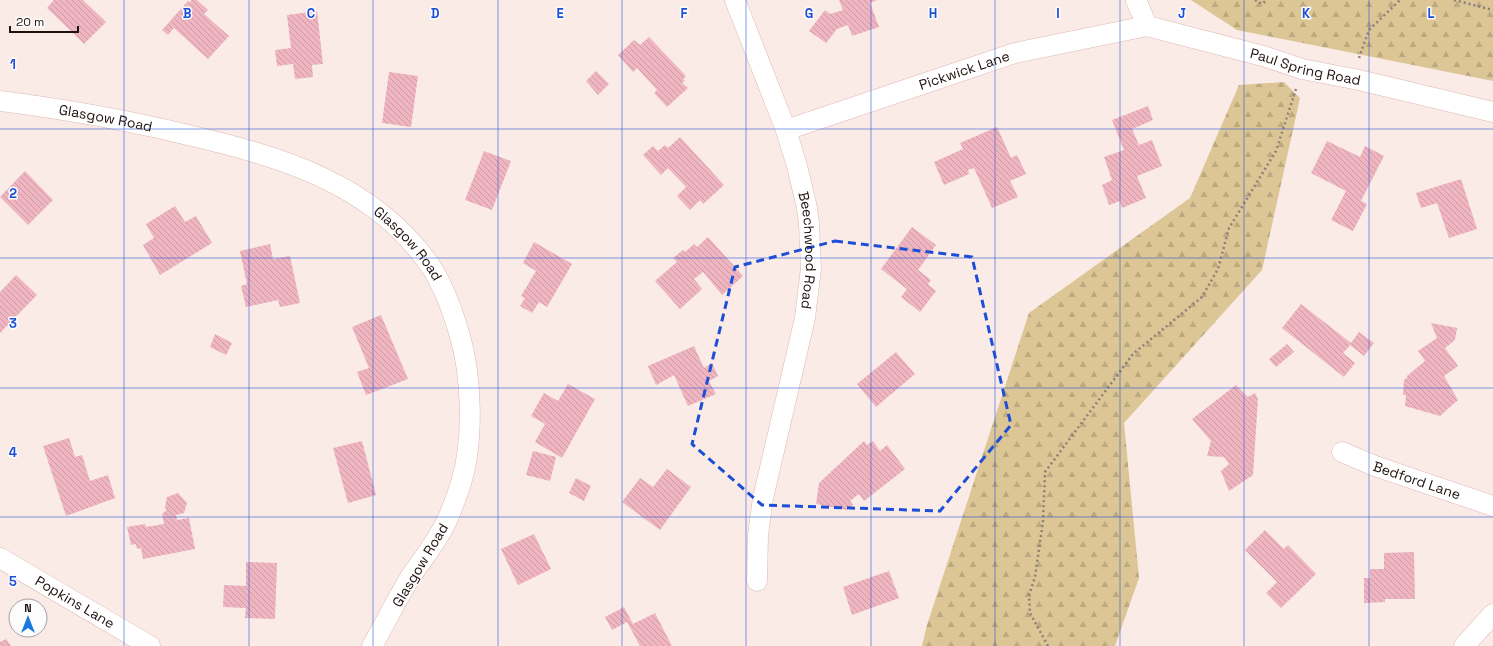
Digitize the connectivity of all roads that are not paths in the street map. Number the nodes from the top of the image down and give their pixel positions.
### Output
1 (735, 0) edge
2 (1136, 0) edge
3 (1147, 26) junction
4 (0, 101) edge
5 (1493, 112) edge
6 (786, 130) junction
7 (1342, 452) dead end
8 (1493, 506) edge
9 (0, 558) edge
10 (757, 581) dead end
11 (1493, 614) edge
12 (150, 646) edge
13 (372, 646) edge
14 (1464, 646) edge

1 - 6 street, Beechwood Road
2 - 3 street
3 - 5 street, Paul Spring Road
3 - 6 street, Pickwick Lane
4 - 13 street, Glasgow Road
6 - 10 street, Beechwood Road
7 - 8 street, Bedford Lane
9 - 12 street, Popkins Lane
11 - 14 street

